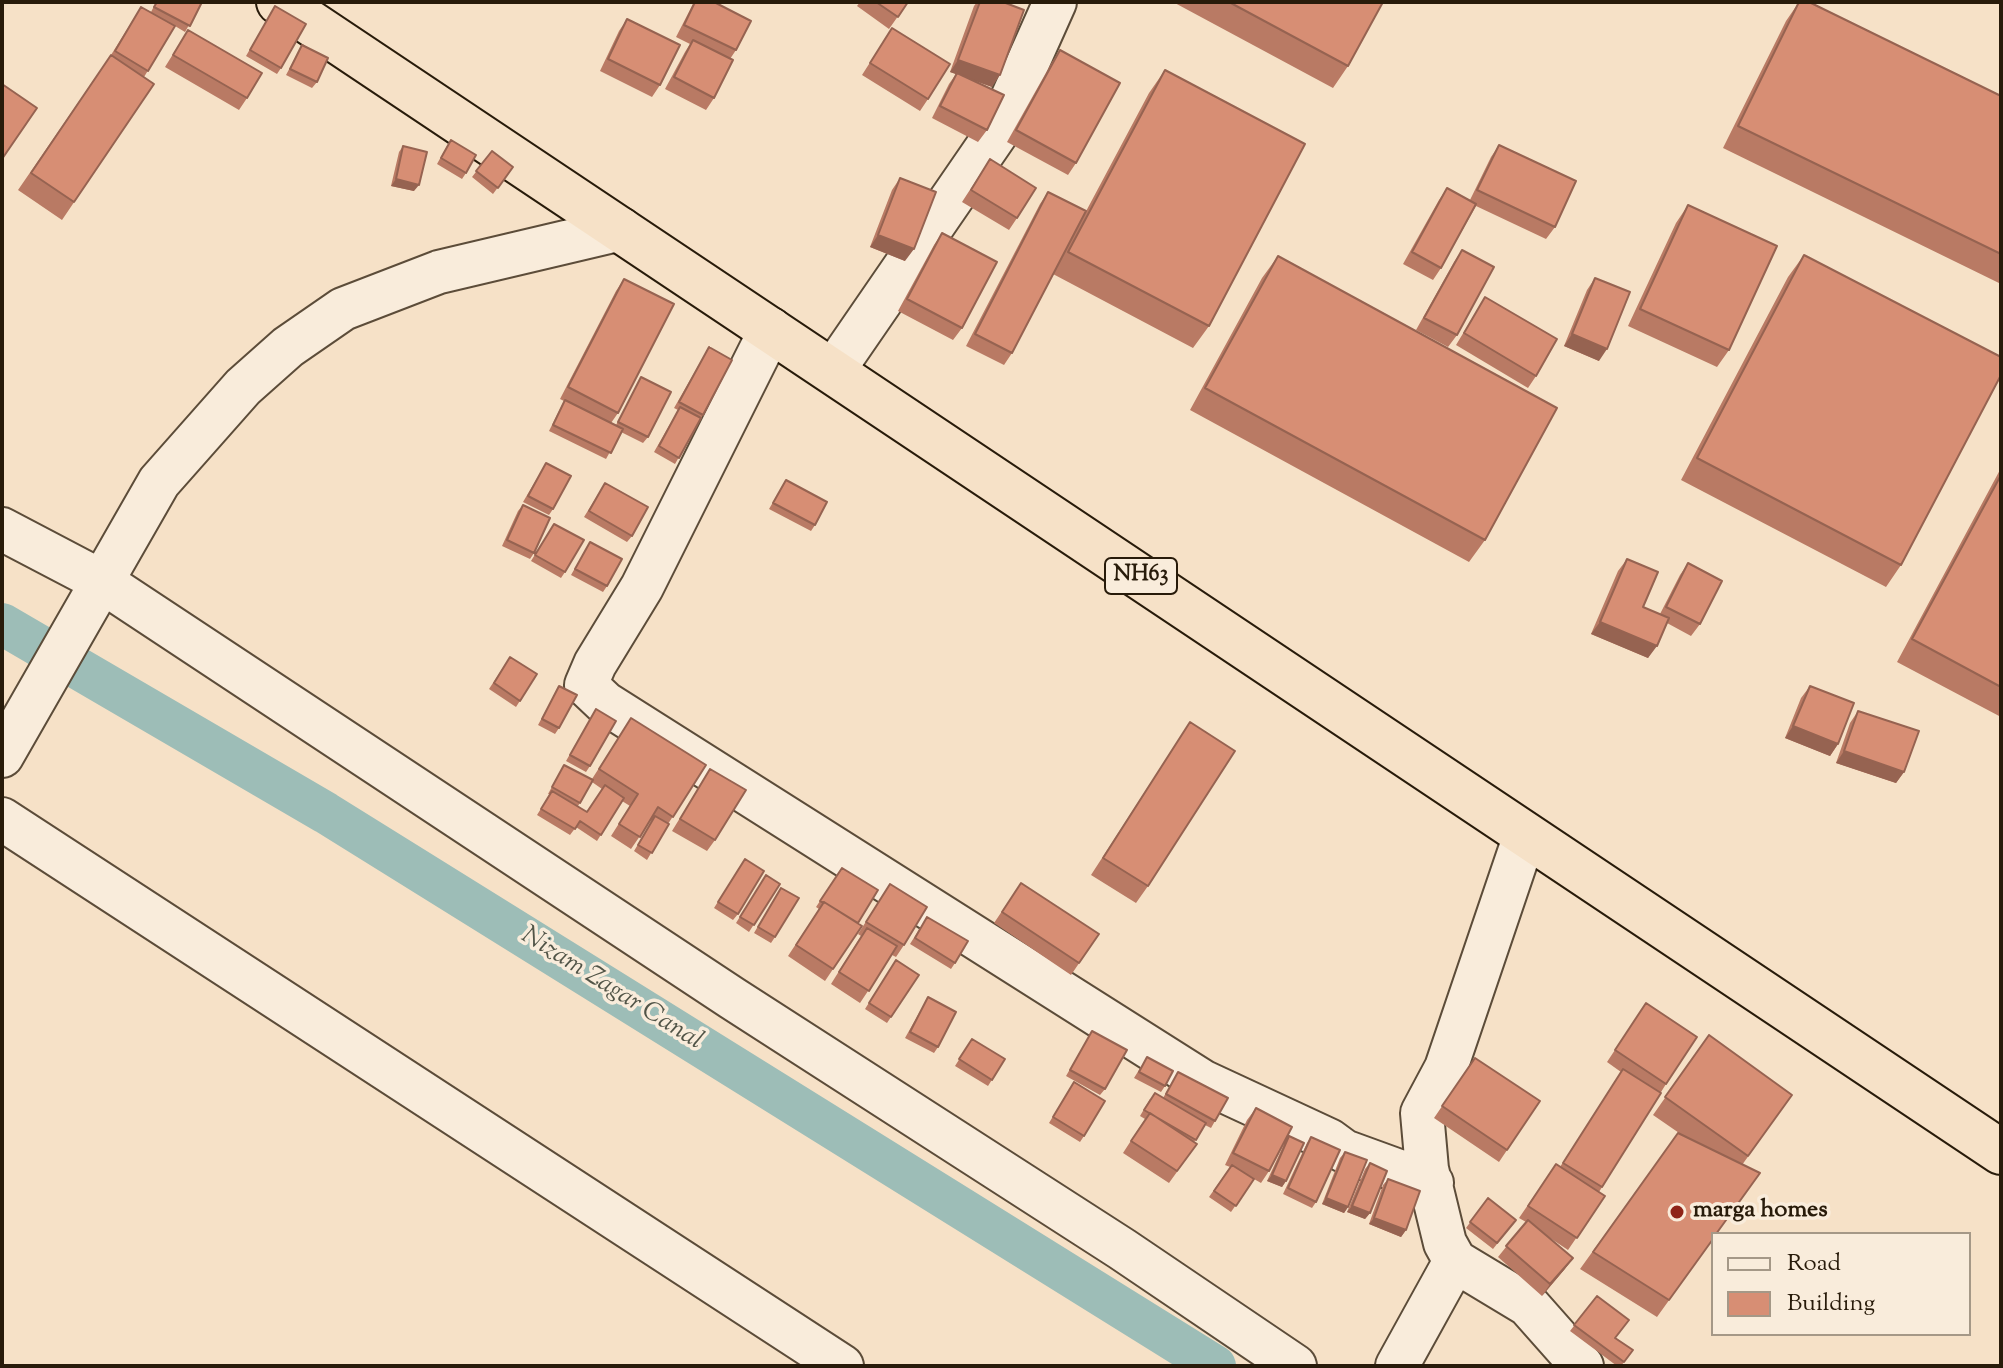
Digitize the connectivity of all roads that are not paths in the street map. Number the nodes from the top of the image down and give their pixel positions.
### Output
1 (279, 2) edge
2 (1055, 2) edge
3 (621, 229) junction
4 (771, 329) junction
5 (833, 371) junction
6 (2, 529) edge
7 (98, 586) junction
8 (2, 756) edge
9 (2, 819) edge
10 (1525, 835) junction
11 (2001, 1152) edge
12 (1432, 1183) junction
13 (1455, 1261) junction
14 (842, 1366) edge
15 (1295, 1366) edge
16 (1397, 1366) edge
17 (1582, 1366) edge

1 - 3 highway, NH63
2 - 5 street
3 - 4 highway, NH63
3 - 7 street
4 - 5 highway, NH63
4 - 12 street
5 - 10 highway, NH63
6 - 7 street
7 - 8 street
7 - 15 street
9 - 14 street
10 - 11 highway, NH63
10 - 12 street
12 - 13 street
13 - 16 street
13 - 17 street

